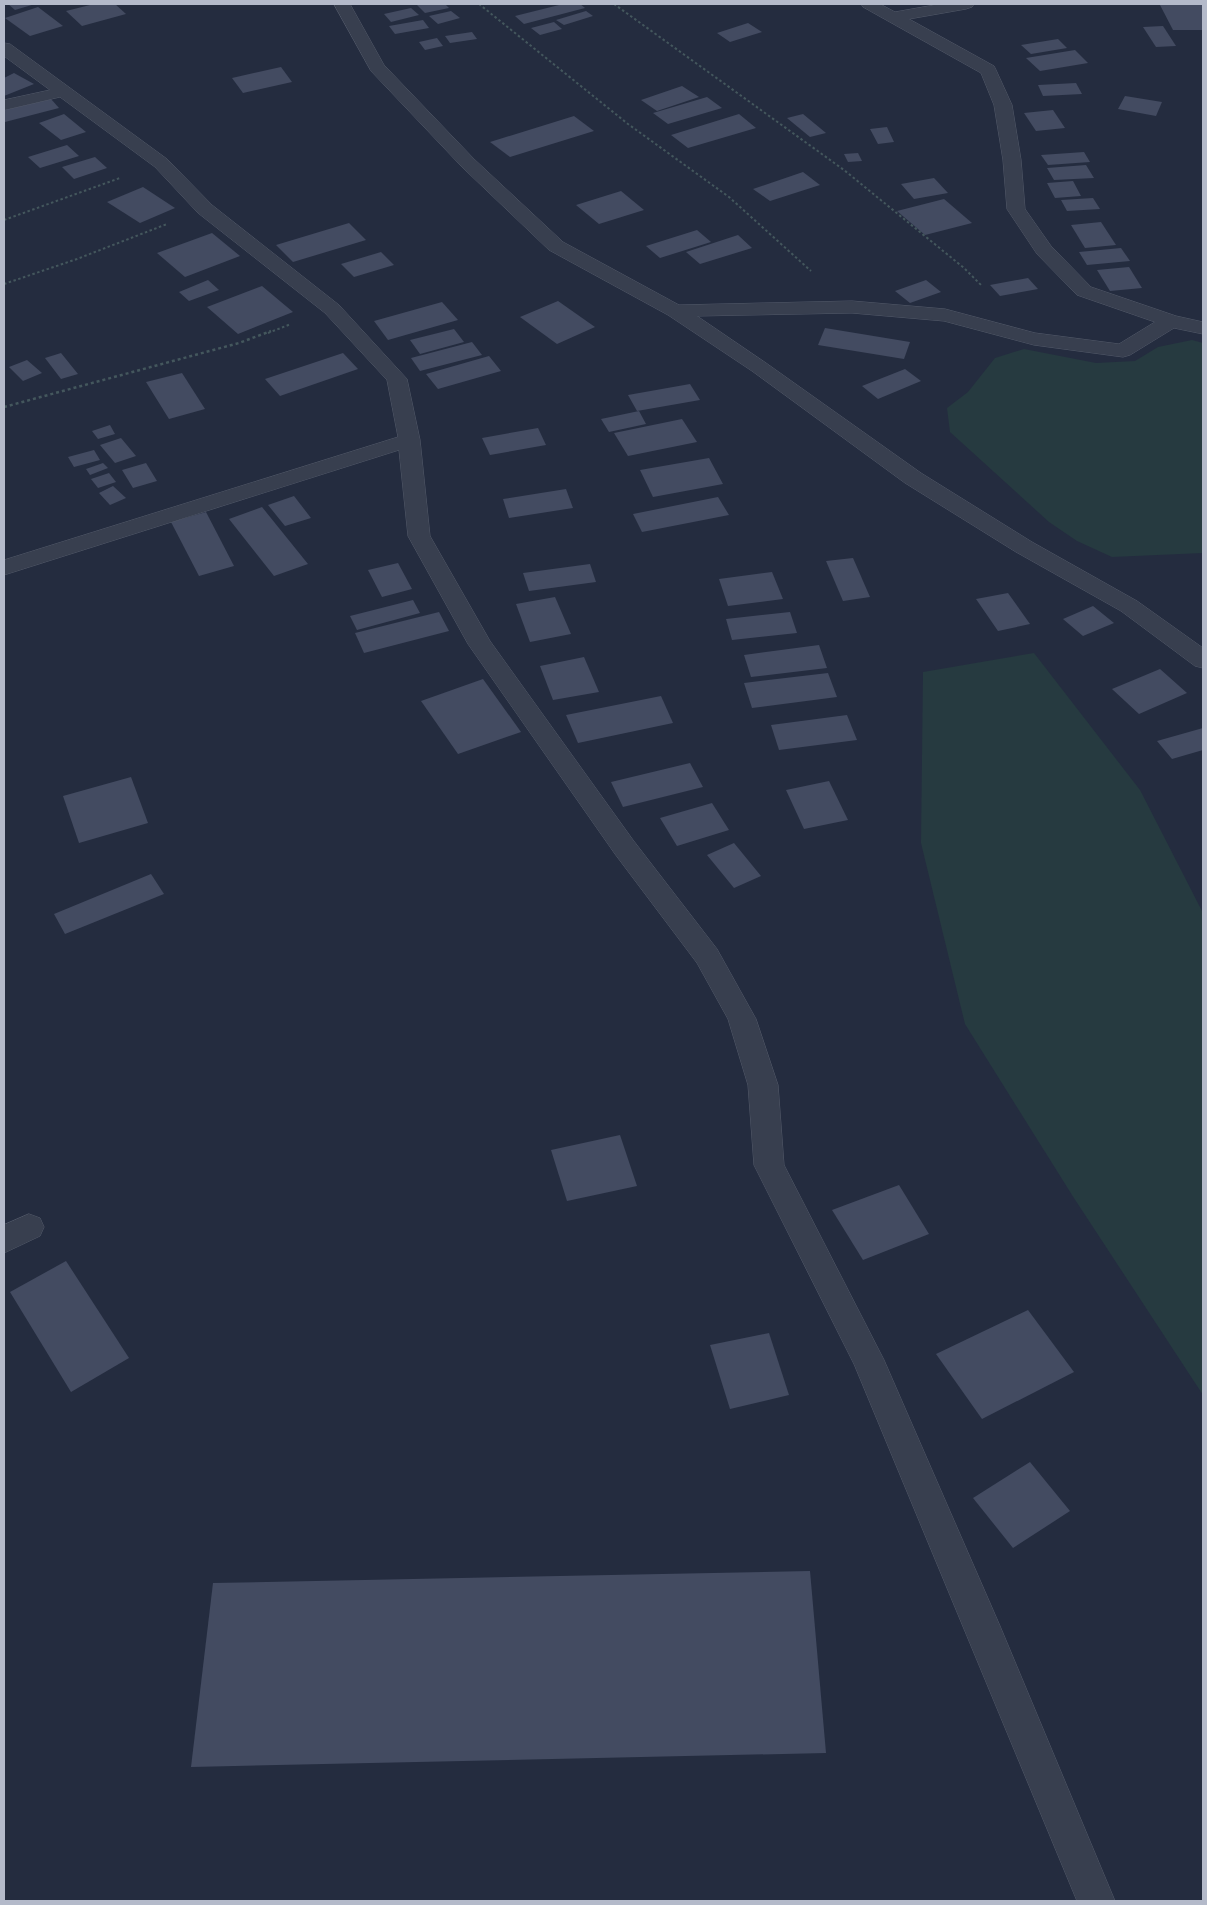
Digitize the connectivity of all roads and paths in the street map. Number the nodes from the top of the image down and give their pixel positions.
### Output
1 (342, 4) edge
2 (479, 4) edge
3 (614, 4) edge
4 (869, 4) edge
5 (966, 4) edge
6 (894, 17) junction
7 (4, 48) edge
8 (62, 92) junction
9 (4, 105) edge
10 (161, 164) junction
11 (205, 209) junction
12 (4, 220) edge
13 (4, 284) edge
14 (983, 288) dead end
15 (852, 307) junction
16 (332, 309) junction
17 (675, 311) junction
18 (1171, 321) junction
19 (1203, 328) edge
20 (4, 407) edge
21 (409, 440) junction
22 (4, 568) edge
23 (1203, 660) edge
24 (1096, 1901) edge

1 - 17 street
2 - 15 path
3 - 14 path
4 - 6 street
5 - 6 street
6 - 18 street
7 - 8 street
8 - 9 street
8 - 10 street
10 - 11 street
10 - 12 path
11 - 13 path
11 - 16 street
15 - 17 street
15 - 18 street
16 - 20 path
16 - 21 street
17 - 23 street
18 - 19 street
21 - 22 street
21 - 24 street

